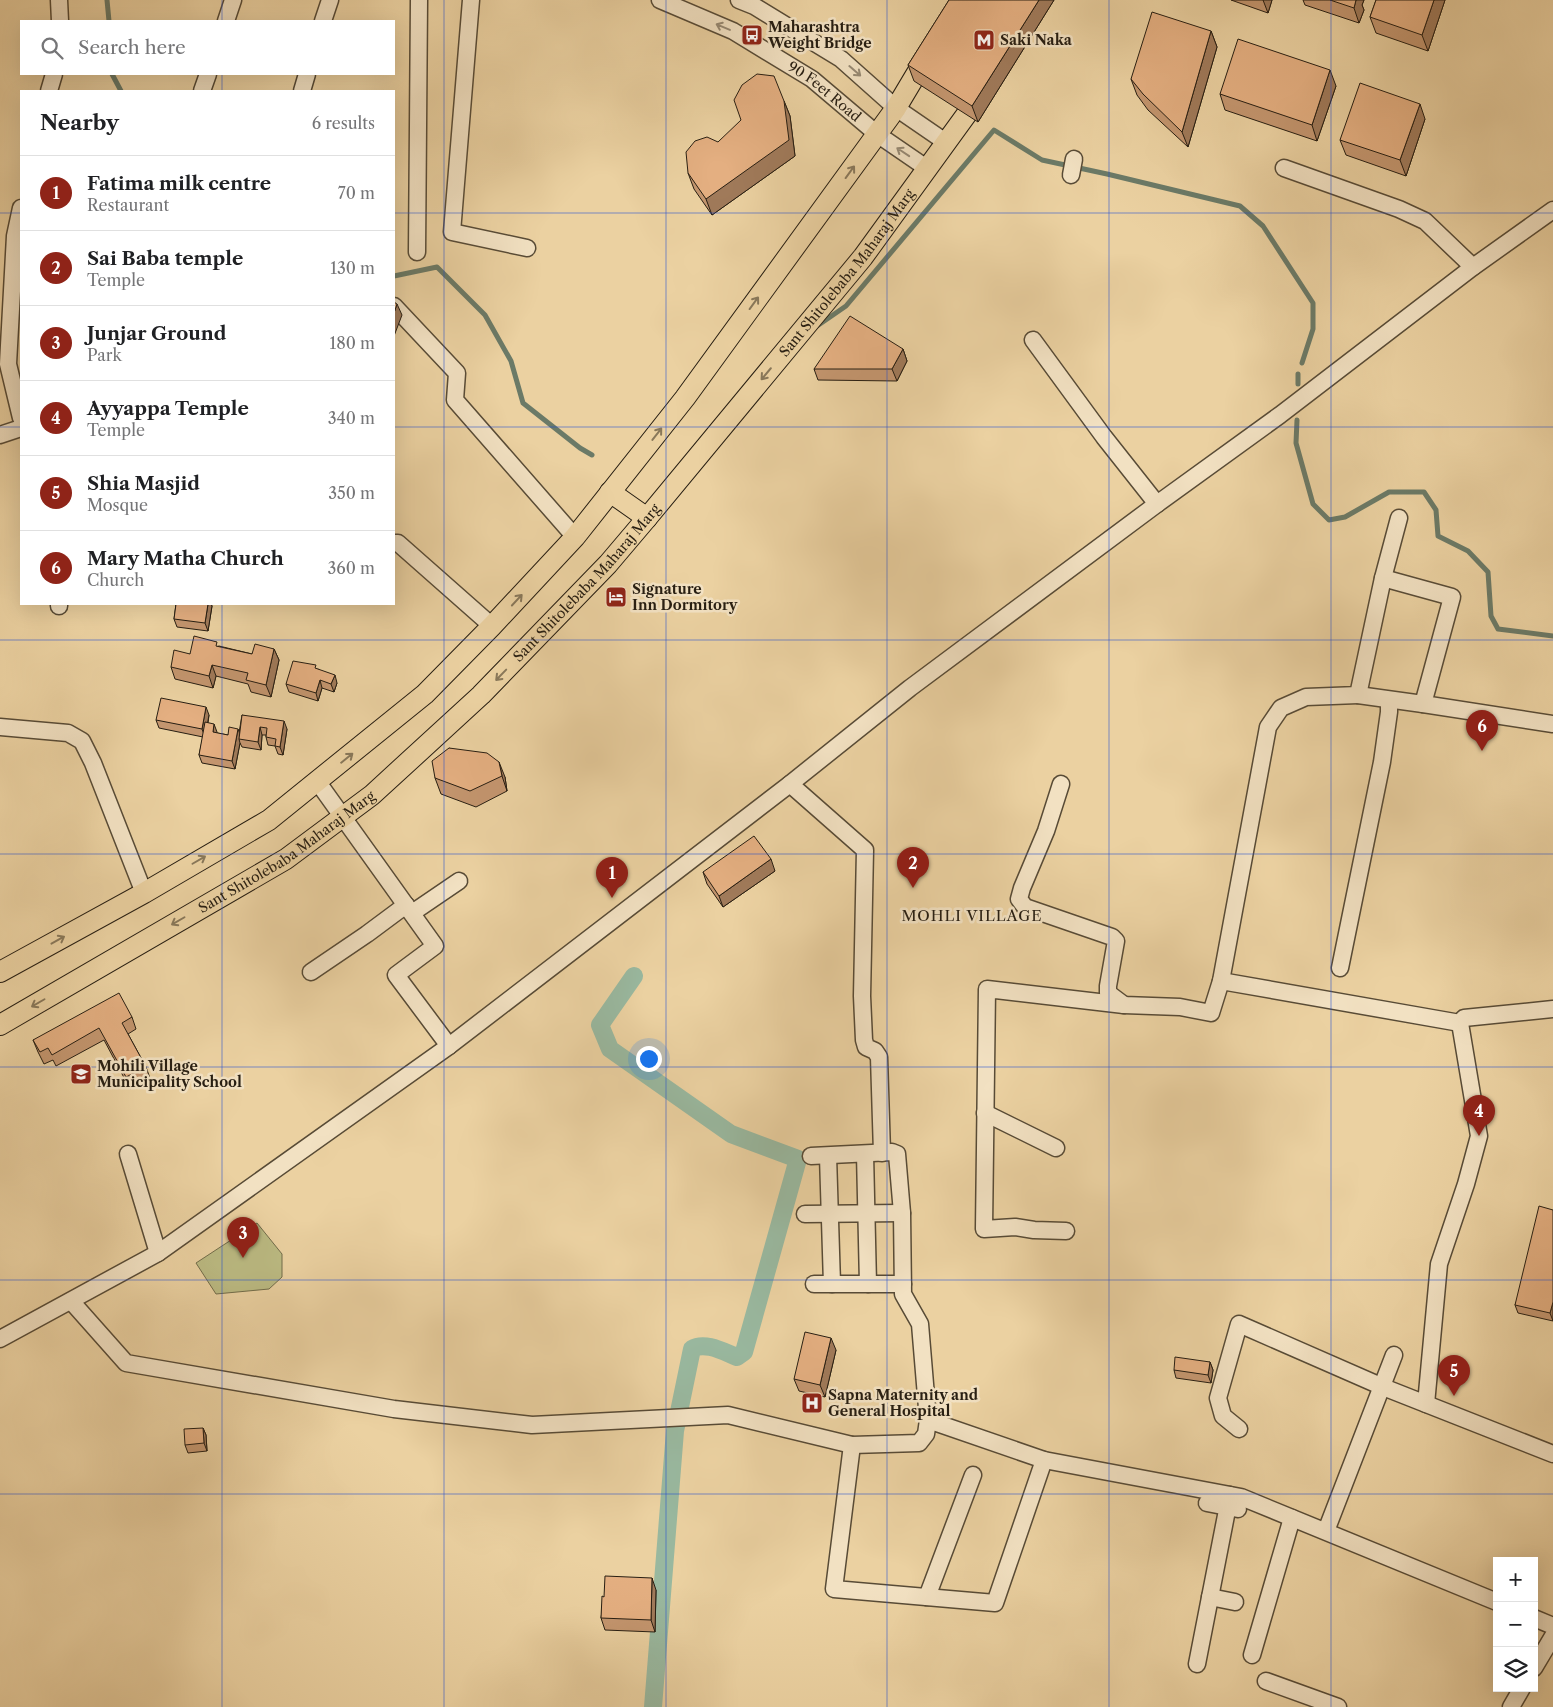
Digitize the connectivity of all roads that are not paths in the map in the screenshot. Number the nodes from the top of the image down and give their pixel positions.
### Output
1 (59, 0) edge
2 (233, 0) edge
3 (330, 0) edge
4 (419, 0) edge
5 (471, 0) edge
6 (660, 0) edge
7 (739, 0) edge
8 (60, 20) edge
9 (226, 20) edge
10 (323, 20) edge
11 (936, 42) edge
12 (993, 74) edge
13 (54, 75) edge
14 (208, 75) edge
15 (307, 75) edge
16 (50, 90) edge
17 (202, 90) edge
18 (302, 90) edge
19 (896, 108) junction
20 (877, 134) junction
21 (947, 143) junction
22 (1284, 168) dead end
23 (928, 169) junction
24 (1553, 210) edge
25 (20, 213) edge
26 (527, 248) dead end
27 (417, 252) dead end
28 (1473, 267) junction
29 (6, 284) edge
30 (395, 307) edge
31 (1033, 340) dead end
32 (4, 365) edge
33 (20, 415) edge
34 (20, 428) edge
35 (0, 435) edge
36 (610, 492) junction
37 (1157, 504) junction
38 (646, 518) junction
39 (1399, 518) dead end
40 (575, 537) junction
41 (395, 543) edge
42 (1383, 578) junction
43 (492, 626) junction
44 (1358, 695) junction
45 (1390, 700) junction
46 (1423, 704) junction
47 (1553, 724) edge
48 (0, 727) edge
49 (317, 782) junction
50 (790, 784) junction
51 (1060, 784) dead end
52 (343, 816) junction
53 (458, 881) dead end
54 (144, 893) junction
55 (409, 909) junction
56 (1340, 968) dead end
57 (0, 972) edge
58 (311, 972) dead end
59 (1222, 981) junction
60 (1124, 1006) junction
61 (1553, 1009) edge
62 (1460, 1023) junction
63 (0, 1026) edge
64 (449, 1046) junction
65 (985, 1114) junction
66 (1056, 1148) dead end
67 (873, 1153) junction
68 (128, 1154) dead end
69 (811, 1156) dead end
70 (828, 1156) junction
71 (831, 1213) junction
72 (902, 1213) junction
73 (805, 1214) dead end
74 (866, 1214) junction
75 (1066, 1231) dead end
76 (158, 1253) junction
77 (814, 1284) dead end
78 (832, 1284) junction
79 (868, 1284) junction
80 (903, 1284) junction
81 (71, 1301) junction
82 (0, 1340) edge
83 (1394, 1355) dead end
84 (1382, 1387) junction
85 (1426, 1404) junction
86 (928, 1420) junction
87 (1239, 1429) dead end
88 (852, 1444) junction
89 (1553, 1454) edge
90 (1044, 1460) junction
91 (973, 1475) dead end
92 (1229, 1501) junction
93 (1207, 1503) dead end
94 (1262, 1513) dead end
95 (1292, 1518) junction
96 (1326, 1531) junction
97 (927, 1597) junction
98 (1210, 1597) junction
99 (1493, 1600) edge
100 (1235, 1602) dead end
101 (1538, 1620) edge
102 (1553, 1626) edge
103 (1553, 1636) edge
104 (1252, 1655) dead end
105 (1538, 1661) edge
106 (1197, 1664) dead end
107 (1266, 1681) dead end
108 (1520, 1692) edge
109 (1338, 1707) edge
110 (1511, 1707) edge

1 - 8 street
2 - 9 street
3 - 10 street
4 - 27 street
5 - 26 street
20 -> 6 street, 90 Feet Road
7 -> 19 street
11 - 19 main road
12 - 21 main road, Sant Shitolebaba Maharaj Marg
13 - 16 street
14 - 17 street
15 - 18 street
19 - 20 main road
19 - 21 street
23 -> 20 street, 90 Feet Road
36 -> 20 main road
21 - 23 main road, Sant Shitolebaba Maharaj Marg
22 - 28 street
23 -> 38 main road, Sant Shitolebaba Maharaj Marg
24 - 28 street
25 - 29 street
28 - 37 street
29 - 32 street
30 - 40 street
31 - 37 street
32 - 33 street
34 - 35 street
36 - 38 main road
36 - 40 main road
37 - 50 street
38 -> 52 main road, Sant Shitolebaba Maharaj Marg
39 - 42 street
43 -> 40 main road
41 - 43 street
42 - 44 street
42 - 46 street
49 -> 43 main road
44 - 45 street
44 - 59 street
45 - 46 street
45 - 56 street
46 - 47 street
48 - 54 street
49 - 52 street
54 -> 49 main road
50 - 64 street
50 - 67 street
51 - 60 street
52 - 55 street
52 -> 63 main road, Sant Shitolebaba Maharaj Marg
53 - 55 street
57 -> 54 main road
55 - 58 street
55 - 64 street
59 - 60 street
59 - 62 street
60 - 65 street
61 - 62 street
62 - 85 street
64 - 76 street
65 - 66 street
65 - 75 street
67 - 70 street
67 - 72 street
67 - 74 street
68 - 76 street
69 - 70 street
70 - 71 street
71 - 73 street
71 - 74 street
71 - 78 street
72 - 74 street
72 - 80 street
74 - 79 street
76 - 81 street
77 - 78 street
78 - 79 street
79 - 80 street
80 - 86 street
81 - 82 street
81 - 88 street
83 - 84 street
84 - 85 street
84 - 87 street
84 - 96 street
85 - 89 street
86 - 88 street
86 - 90 street
88 - 97 street
90 - 92 street
90 - 97 street
91 - 97 street
92 - 93 street
92 - 94 street
92 - 95 street
92 - 98 street
95 - 96 street
95 - 104 street
96 - 99 street
98 - 100 street
98 - 106 street
101 - 102 street
103 - 105 street
107 - 109 street
108 - 110 street

